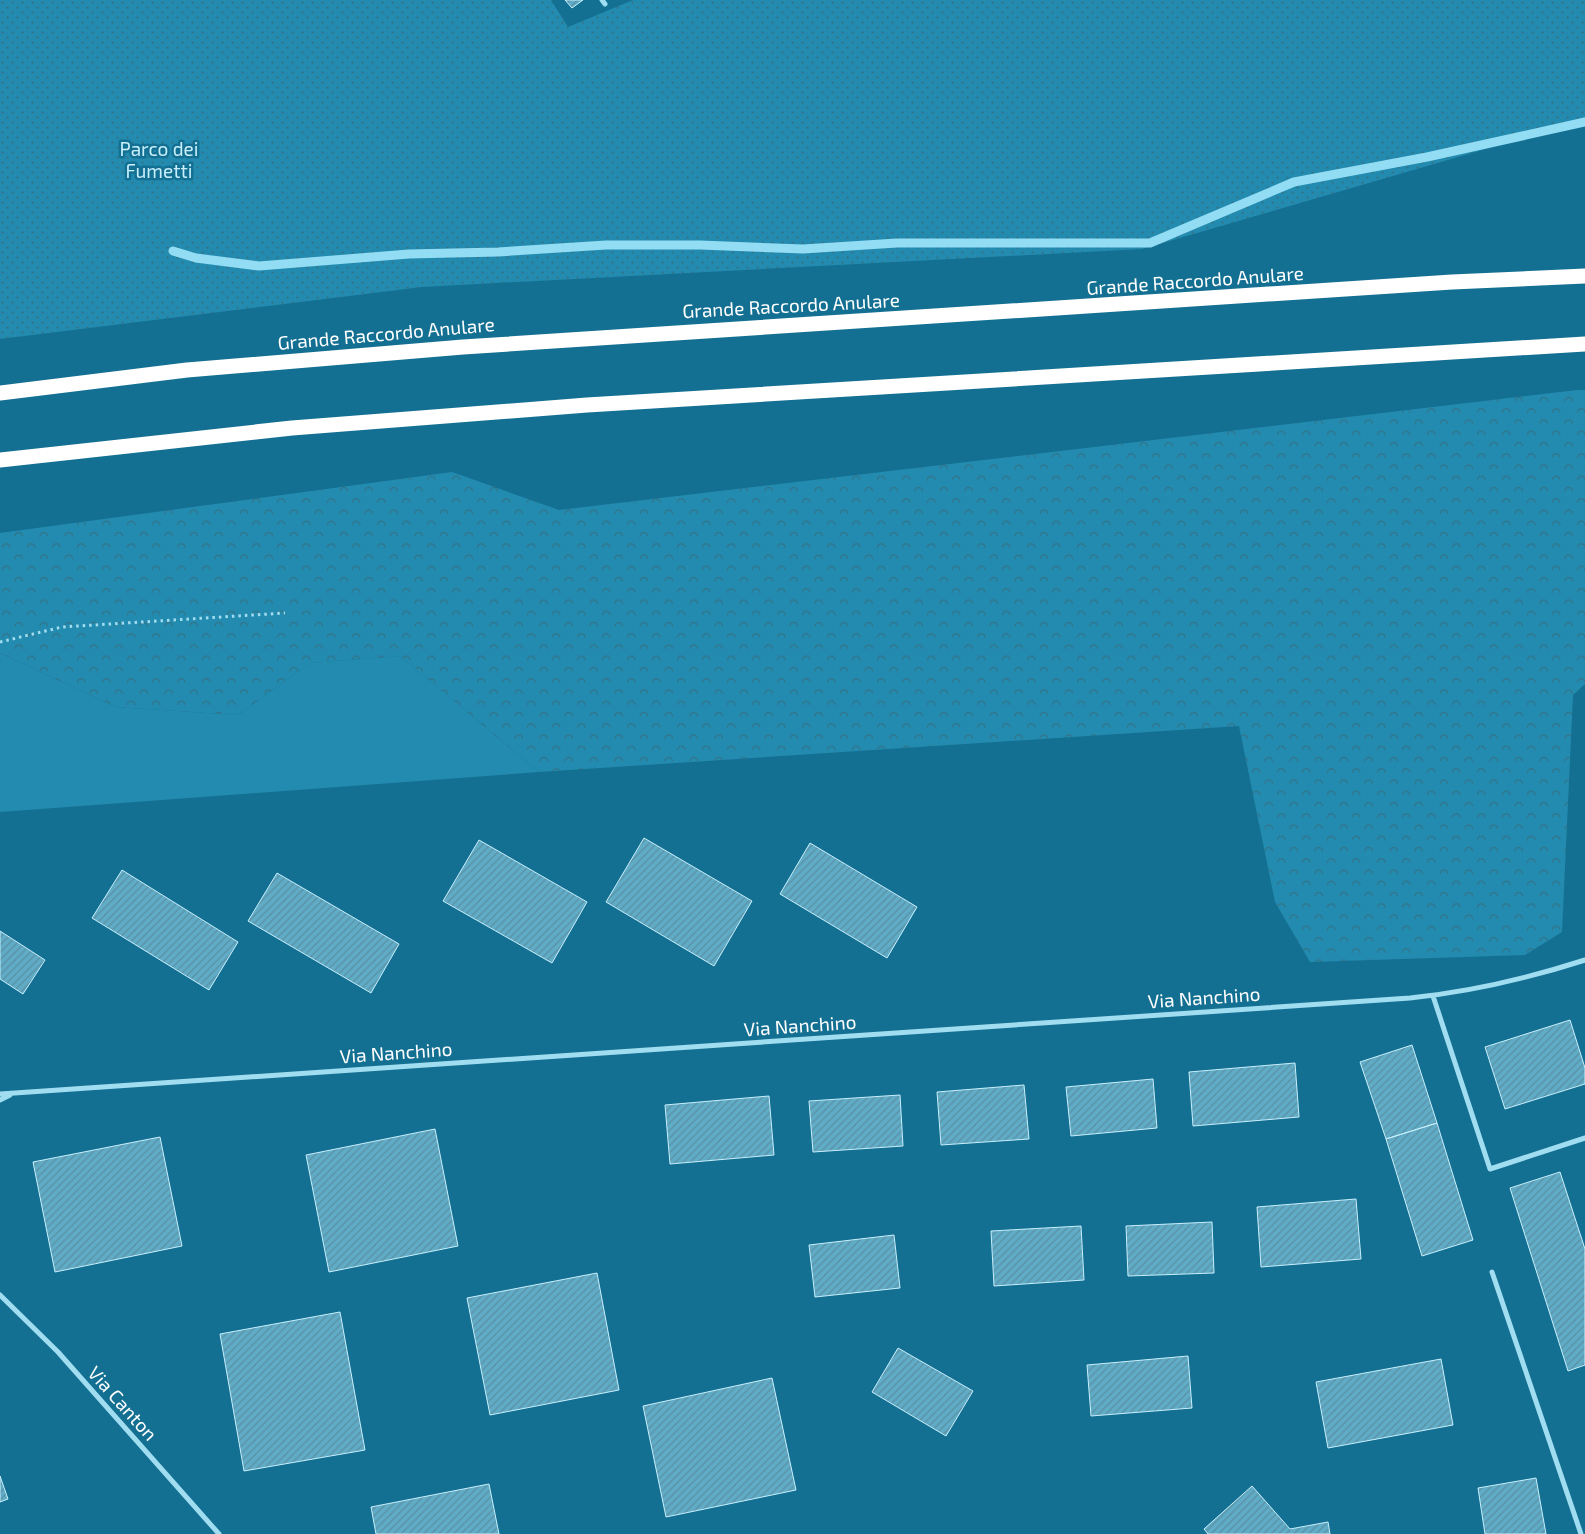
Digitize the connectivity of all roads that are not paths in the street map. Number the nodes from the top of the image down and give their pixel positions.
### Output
1 (1585, 276) edge
2 (1585, 344) edge
3 (0, 393) edge
4 (0, 460) edge
5 (1585, 960) edge
6 (1433, 996) junction
7 (12, 1093) junction
8 (0, 1094) edge
9 (0, 1100) edge
10 (1585, 1138) edge
11 (1492, 1272) dead end
12 (0, 1295) edge
13 (219, 1534) edge
14 (1581, 1534) edge

1 - 3 highway, Grande Raccordo Anulare
2 - 4 highway
5 - 6 street, Via Nanchino
6 - 7 street, Via Nanchino
6 - 10 street
7 - 8 street
7 - 9 street
11 - 14 street
12 - 13 street, Via Canton

